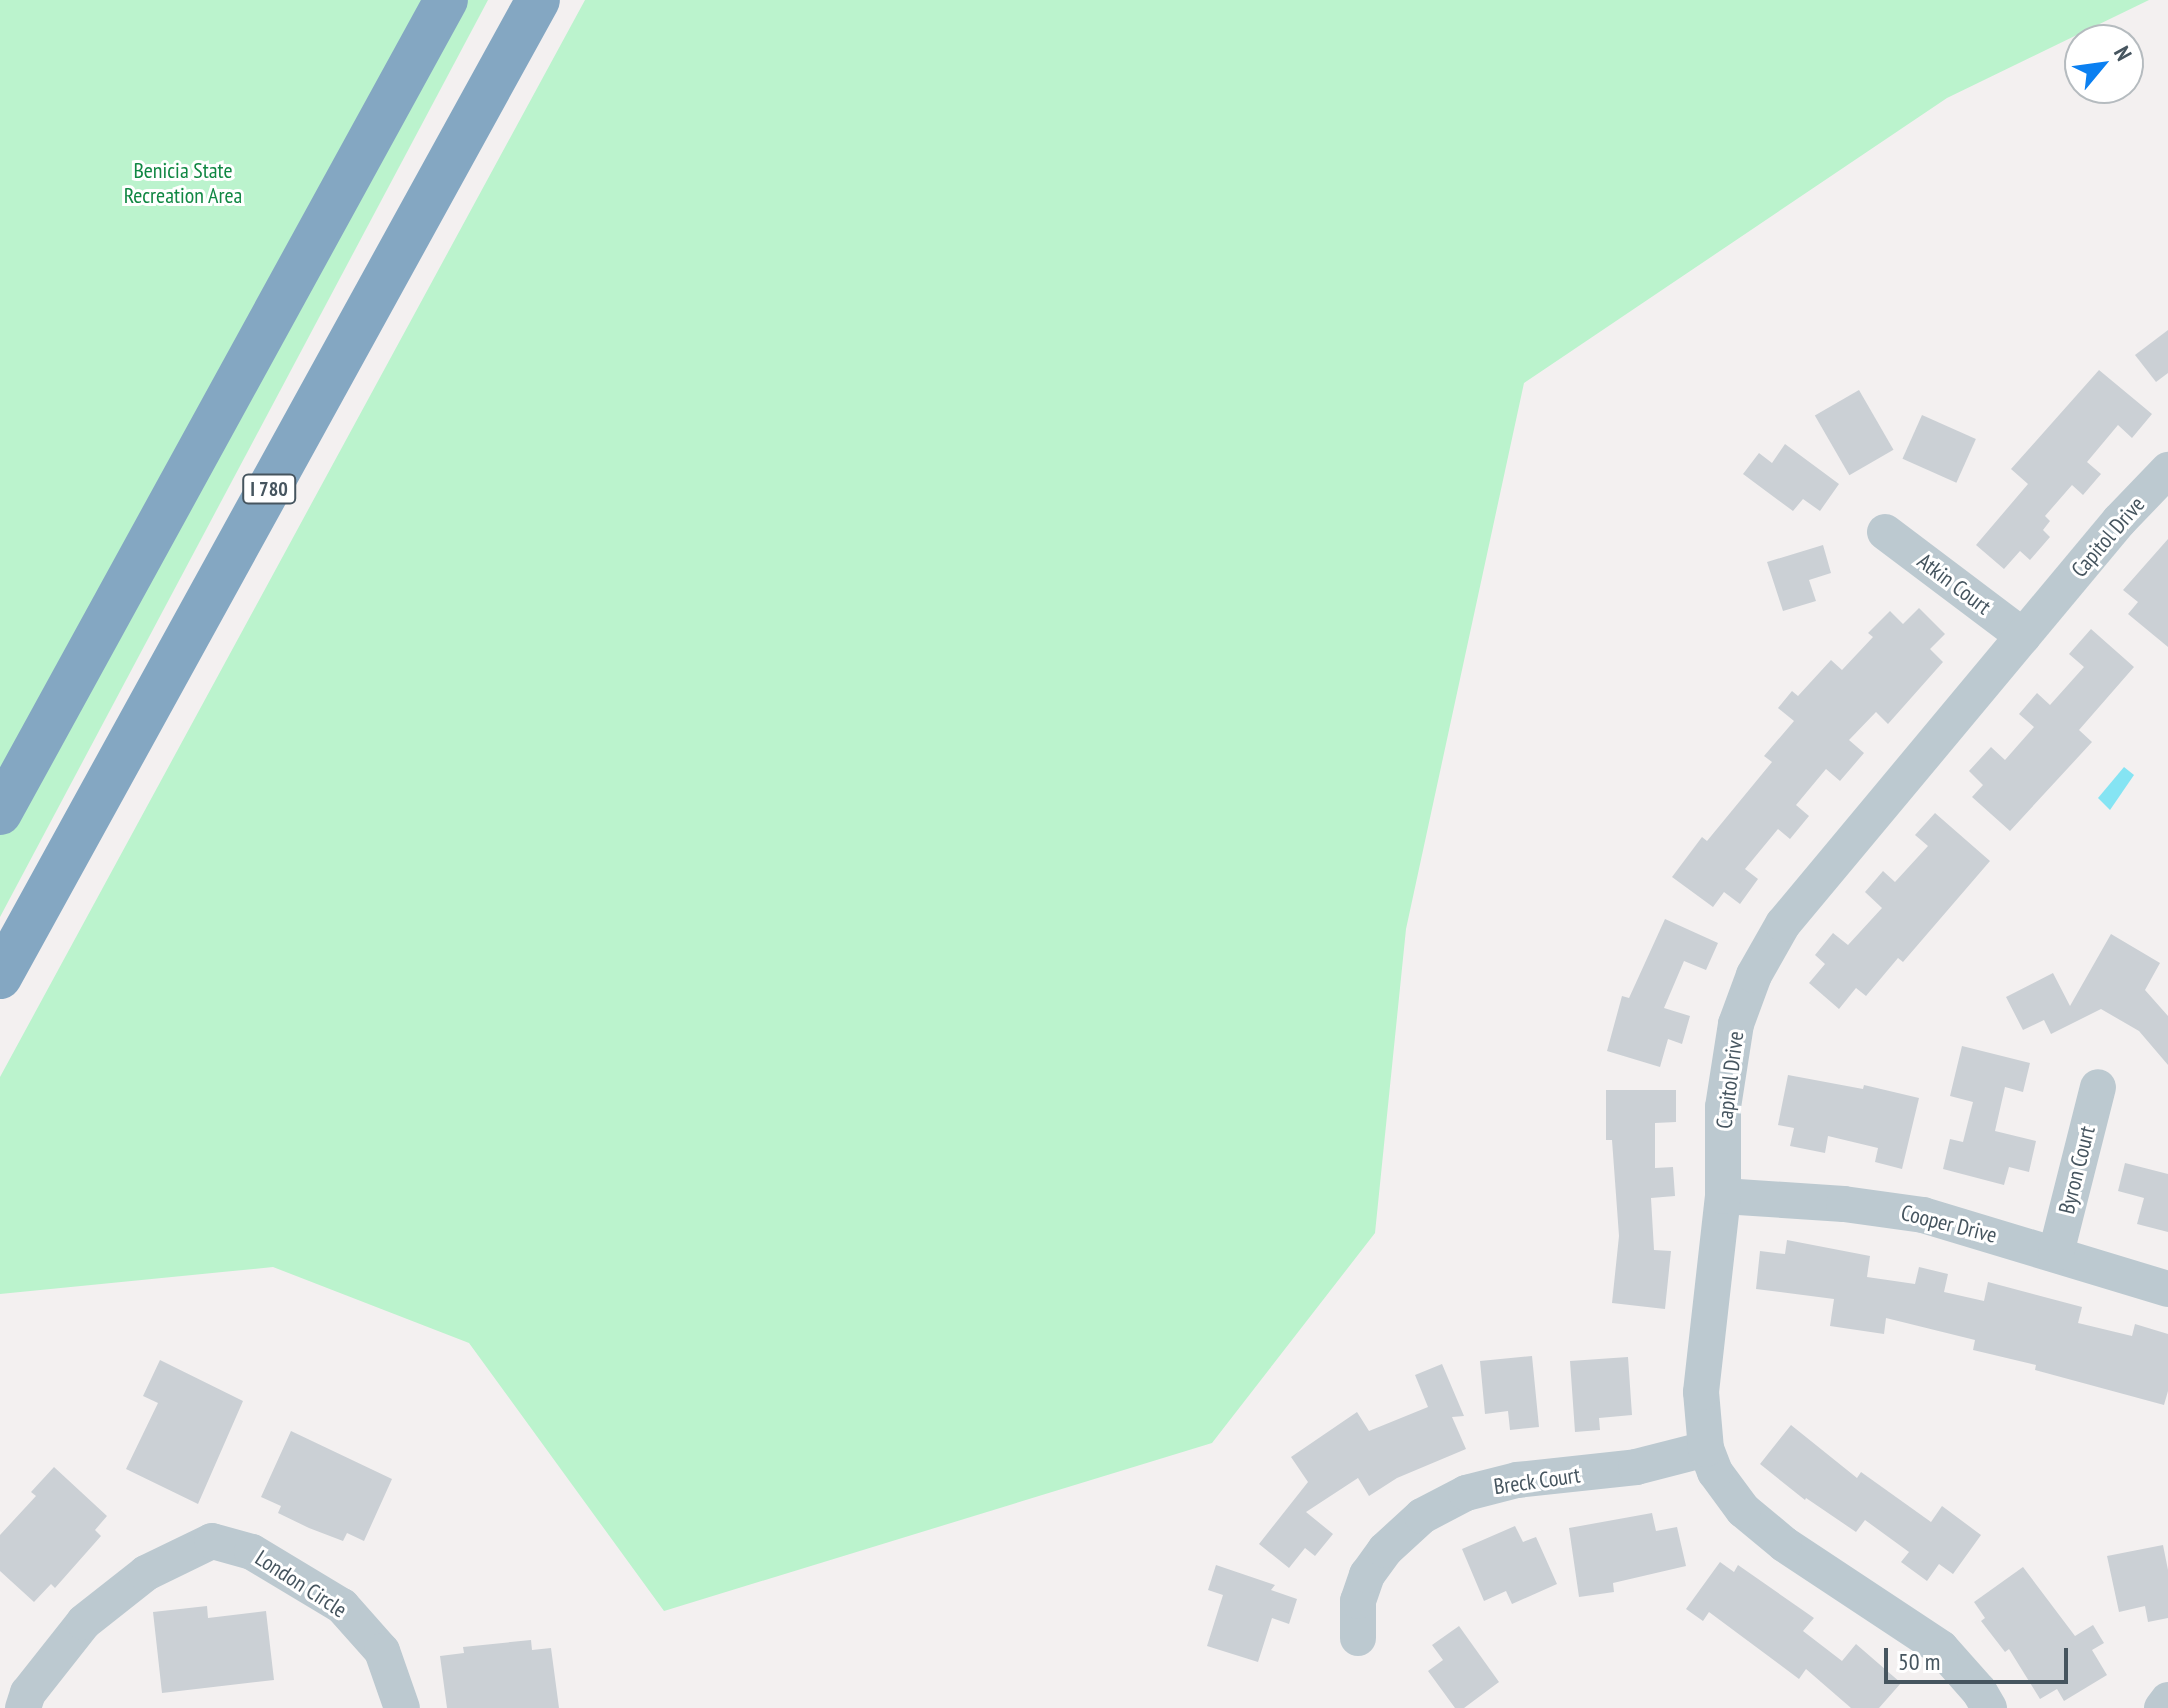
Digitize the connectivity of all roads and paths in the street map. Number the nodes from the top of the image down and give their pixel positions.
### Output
1 (446, 0) edge
2 (538, 0) edge
3 (2168, 470) edge
4 (1885, 532) dead end
5 (2023, 636) junction
6 (0, 813) edge
7 (0, 977) edge
8 (2098, 1087) dead end
9 (1723, 1196) junction
10 (2056, 1253) junction
11 (2168, 1289) edge
12 (1706, 1449) junction
13 (1358, 1638) dead end
14 (2168, 1700) edge
15 (23, 1708) edge
16 (402, 1708) edge
17 (1989, 1708) edge
18 (2162, 1708) edge

1 - 6 highway
2 - 7 highway, I 780
3 - 5 street, Capitol Drive
4 - 5 street, Atkin Court
5 - 9 street, Capitol Drive
8 - 10 street, Byron Court
9 - 10 street, Cooper Drive
9 - 12 street, Capitol Drive
10 - 11 street, Cooper Drive
12 - 13 street, Breck Court
12 - 17 street, Capitol Drive
14 - 18 street
15 - 16 street, London Circle

